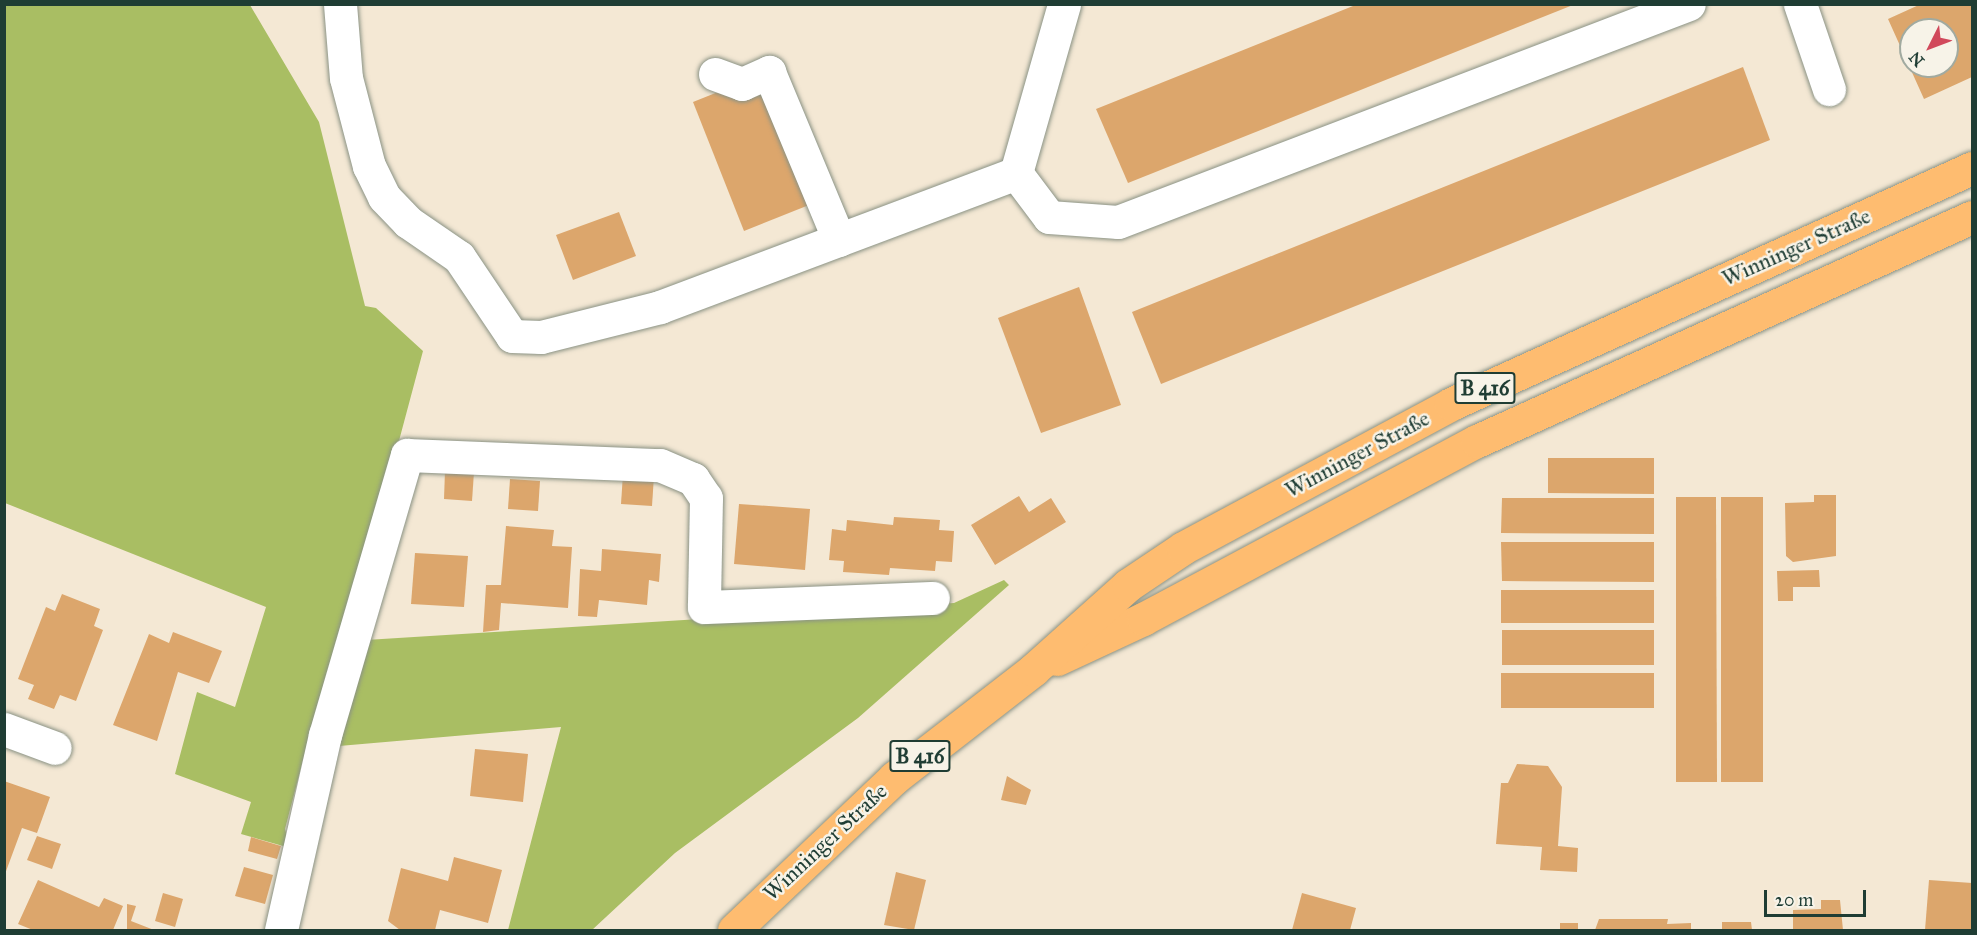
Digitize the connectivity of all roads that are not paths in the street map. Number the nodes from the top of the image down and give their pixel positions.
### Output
1 (339, 4) edge
2 (1064, 4) edge
3 (1689, 4) edge
4 (1800, 4) edge
5 (715, 74) dead end
6 (1829, 89) dead end
7 (1972, 168) edge
8 (1016, 173) junction
9 (1972, 217) edge
10 (840, 240) junction
11 (933, 598) dead end
12 (1033, 670) junction
13 (4, 729) edge
14 (55, 748) dead end
15 (281, 930) edge
16 (734, 930) edge

1 - 10 lane
2 - 8 lane
3 - 8 lane
4 - 6 lane
5 - 10 lane
7 - 12 main road, Winninger Straße / B 416
8 - 10 lane
9 - 12 main road, Winninger Straße / B 416
11 - 15 lane
12 - 16 main road, Winninger Straße / B 416
13 - 14 lane

